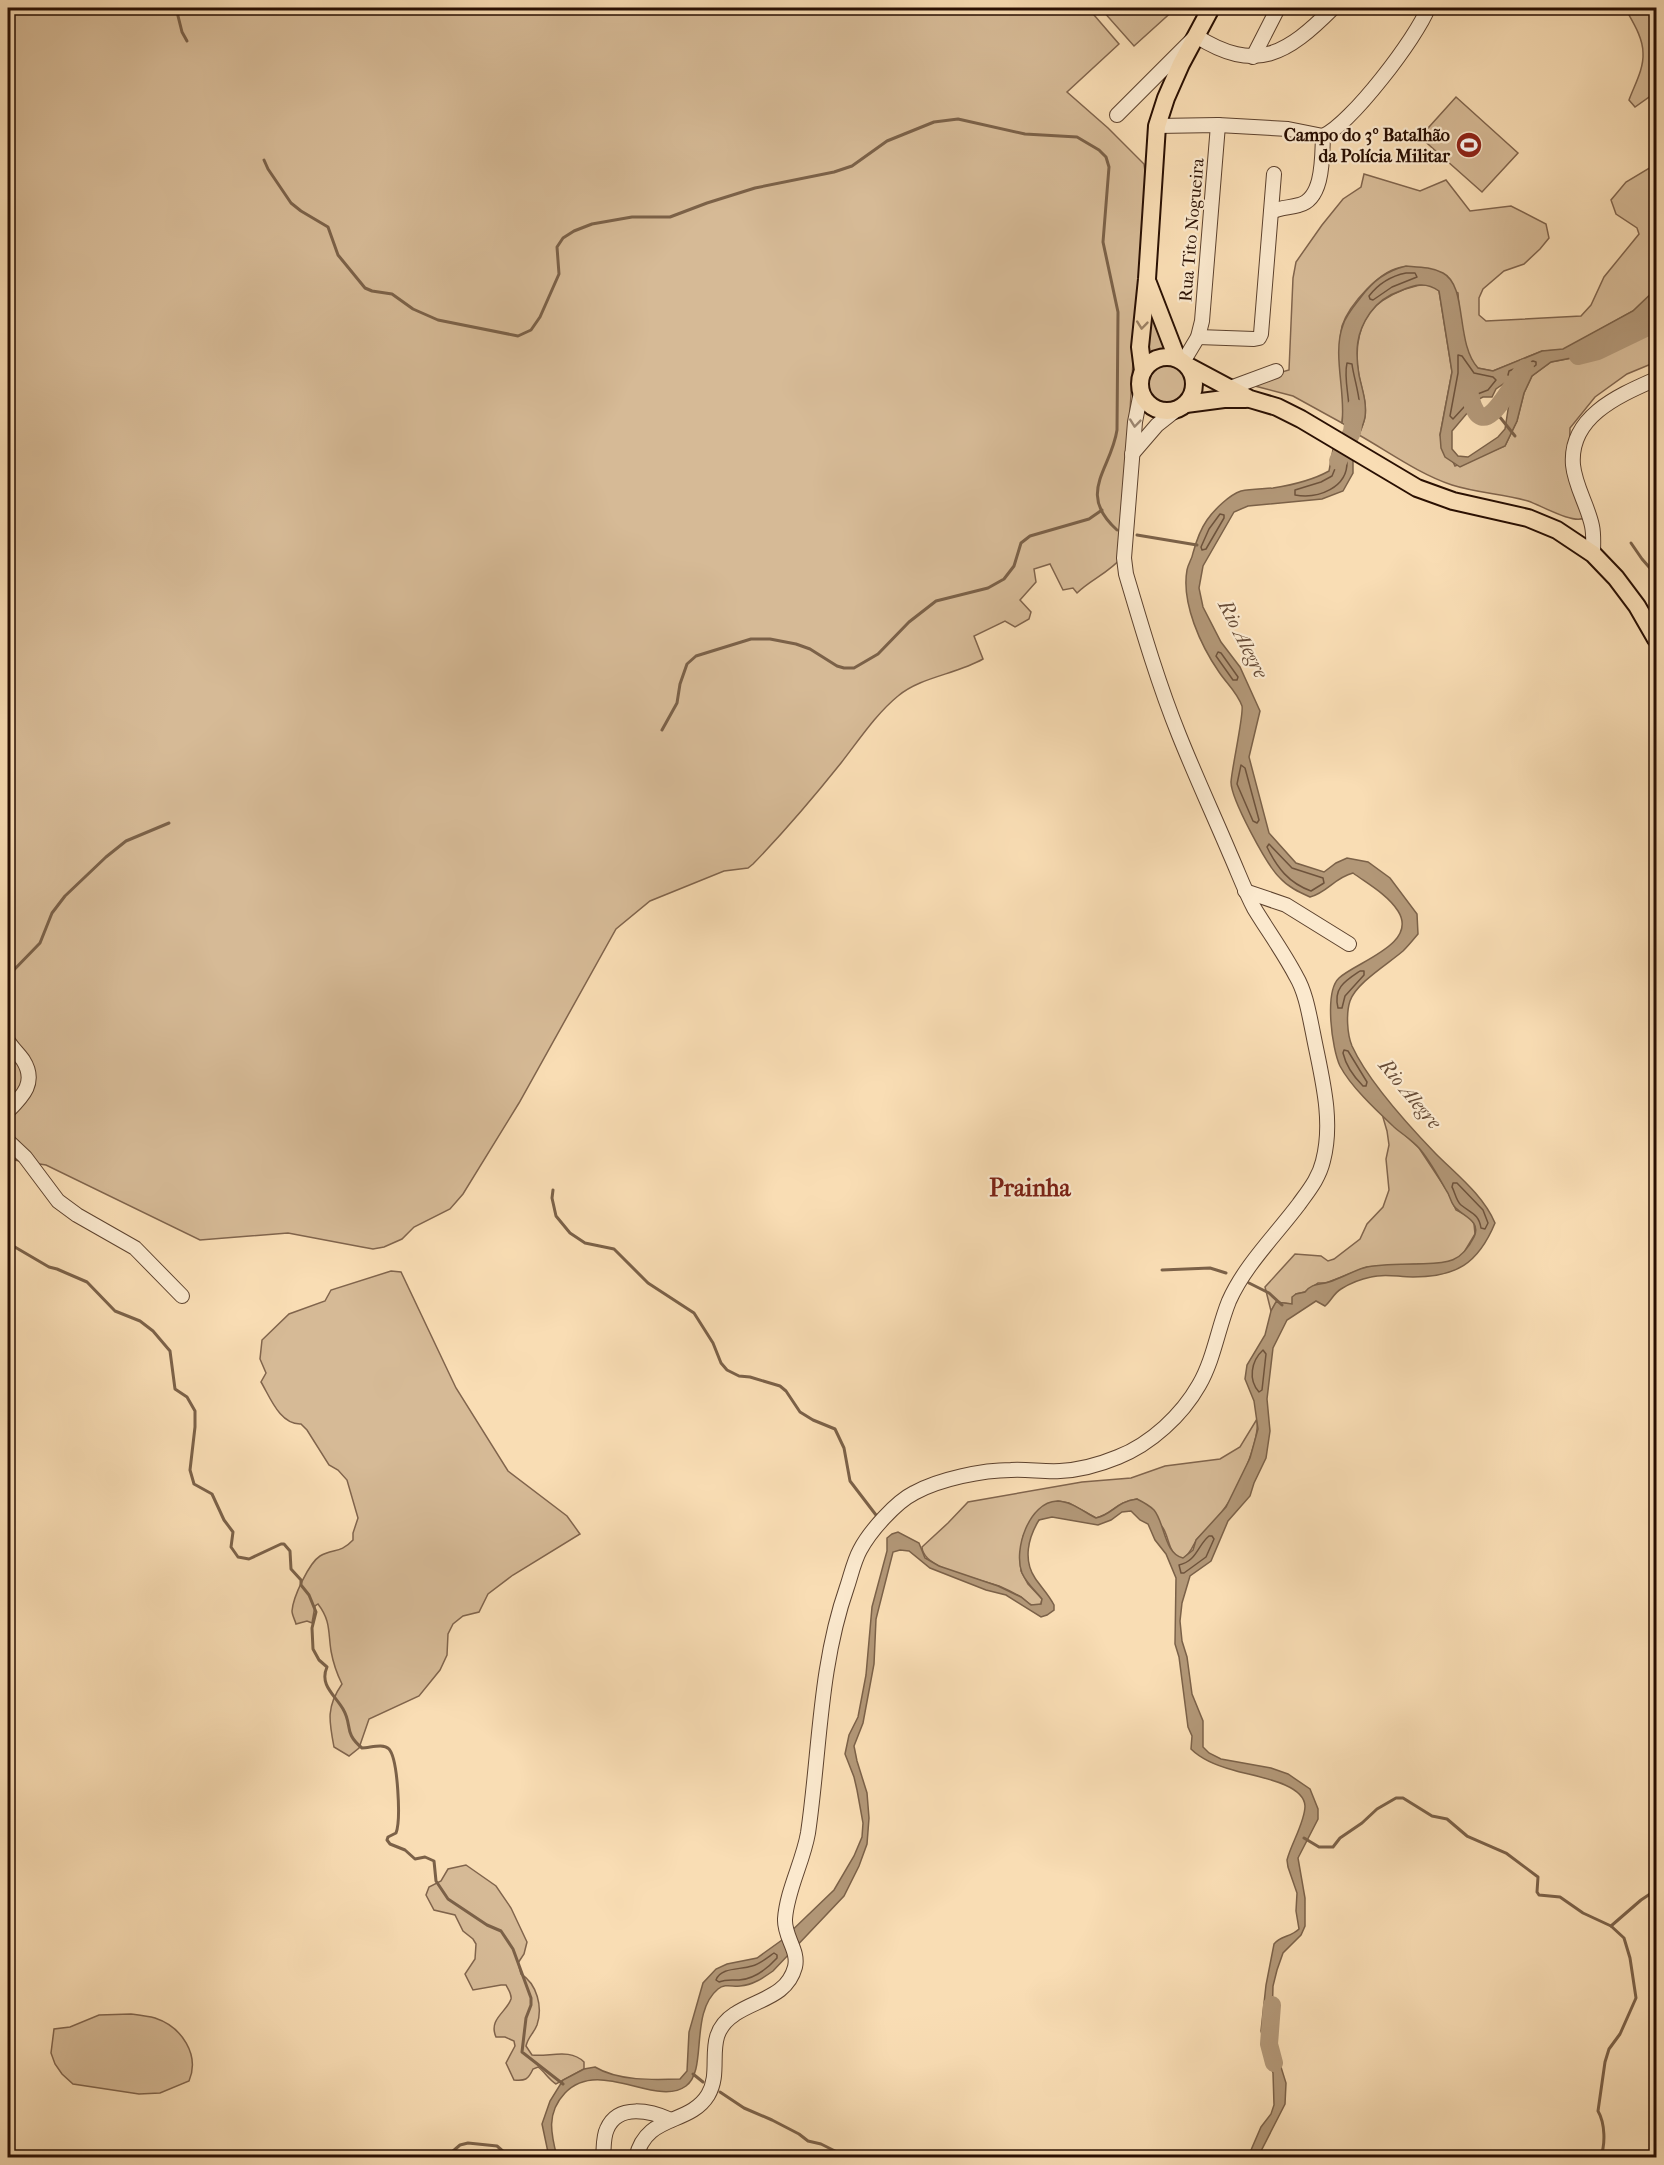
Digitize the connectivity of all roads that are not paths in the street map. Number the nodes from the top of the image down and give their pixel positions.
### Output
1 (1211, 8) edge
2 (1278, 8) edge
3 (1333, 8) edge
4 (1428, 8) edge
5 (1196, 36) junction
6 (1253, 57) junction
7 (1117, 115) dead end
8 (1218, 125) junction
9 (1157, 126) junction
10 (1323, 136) junction
11 (1274, 174) dead end
12 (1271, 212) junction
13 (1147, 279) junction
14 (1198, 337) junction
15 (1183, 363) junction
16 (1276, 371) dead end
17 (1143, 372) junction
18 (1656, 380) edge
19 (1230, 388) junction
20 (1141, 392) junction
21 (1250, 399) junction
22 (1181, 407) junction
23 (1132, 454) junction
24 (1593, 554) junction
25 (1656, 639) edge
26 (1245, 891) junction
27 (1349, 944) dead end
28 (8, 1041) edge
29 (8, 1111) edge
30 (8, 1141) edge
31 (182, 1296) dead end
32 (670, 2120) junction
33 (603, 2157) edge
34 (636, 2157) edge

1 - 5 main road
2 - 6 street
3 - 6 street
4 - 10 street
5 - 6 street
5 - 7 street
5 - 9 main road
8 - 9 street
8 - 10 street
8 - 14 street, Rua Tito Nogueira
9 - 13 main road
10 - 12 street
11 - 12 street
12 - 14 street
13 - 15 main road
13 -> 17 main road
14 - 15 street
15 - 17 main road
15 - 19 main road
15 - 22 main road
16 - 19 street
17 - 20 main road
18 - 24 street
19 - 21 main road
20 - 22 main road
20 -> 23 street
21 - 22 main road
21 - 24 main road
22 - 23 street
23 - 26 street
24 - 25 main road
26 - 27 street
26 - 32 street
28 - 29 street
30 - 31 street
32 - 33 street
32 - 34 street

